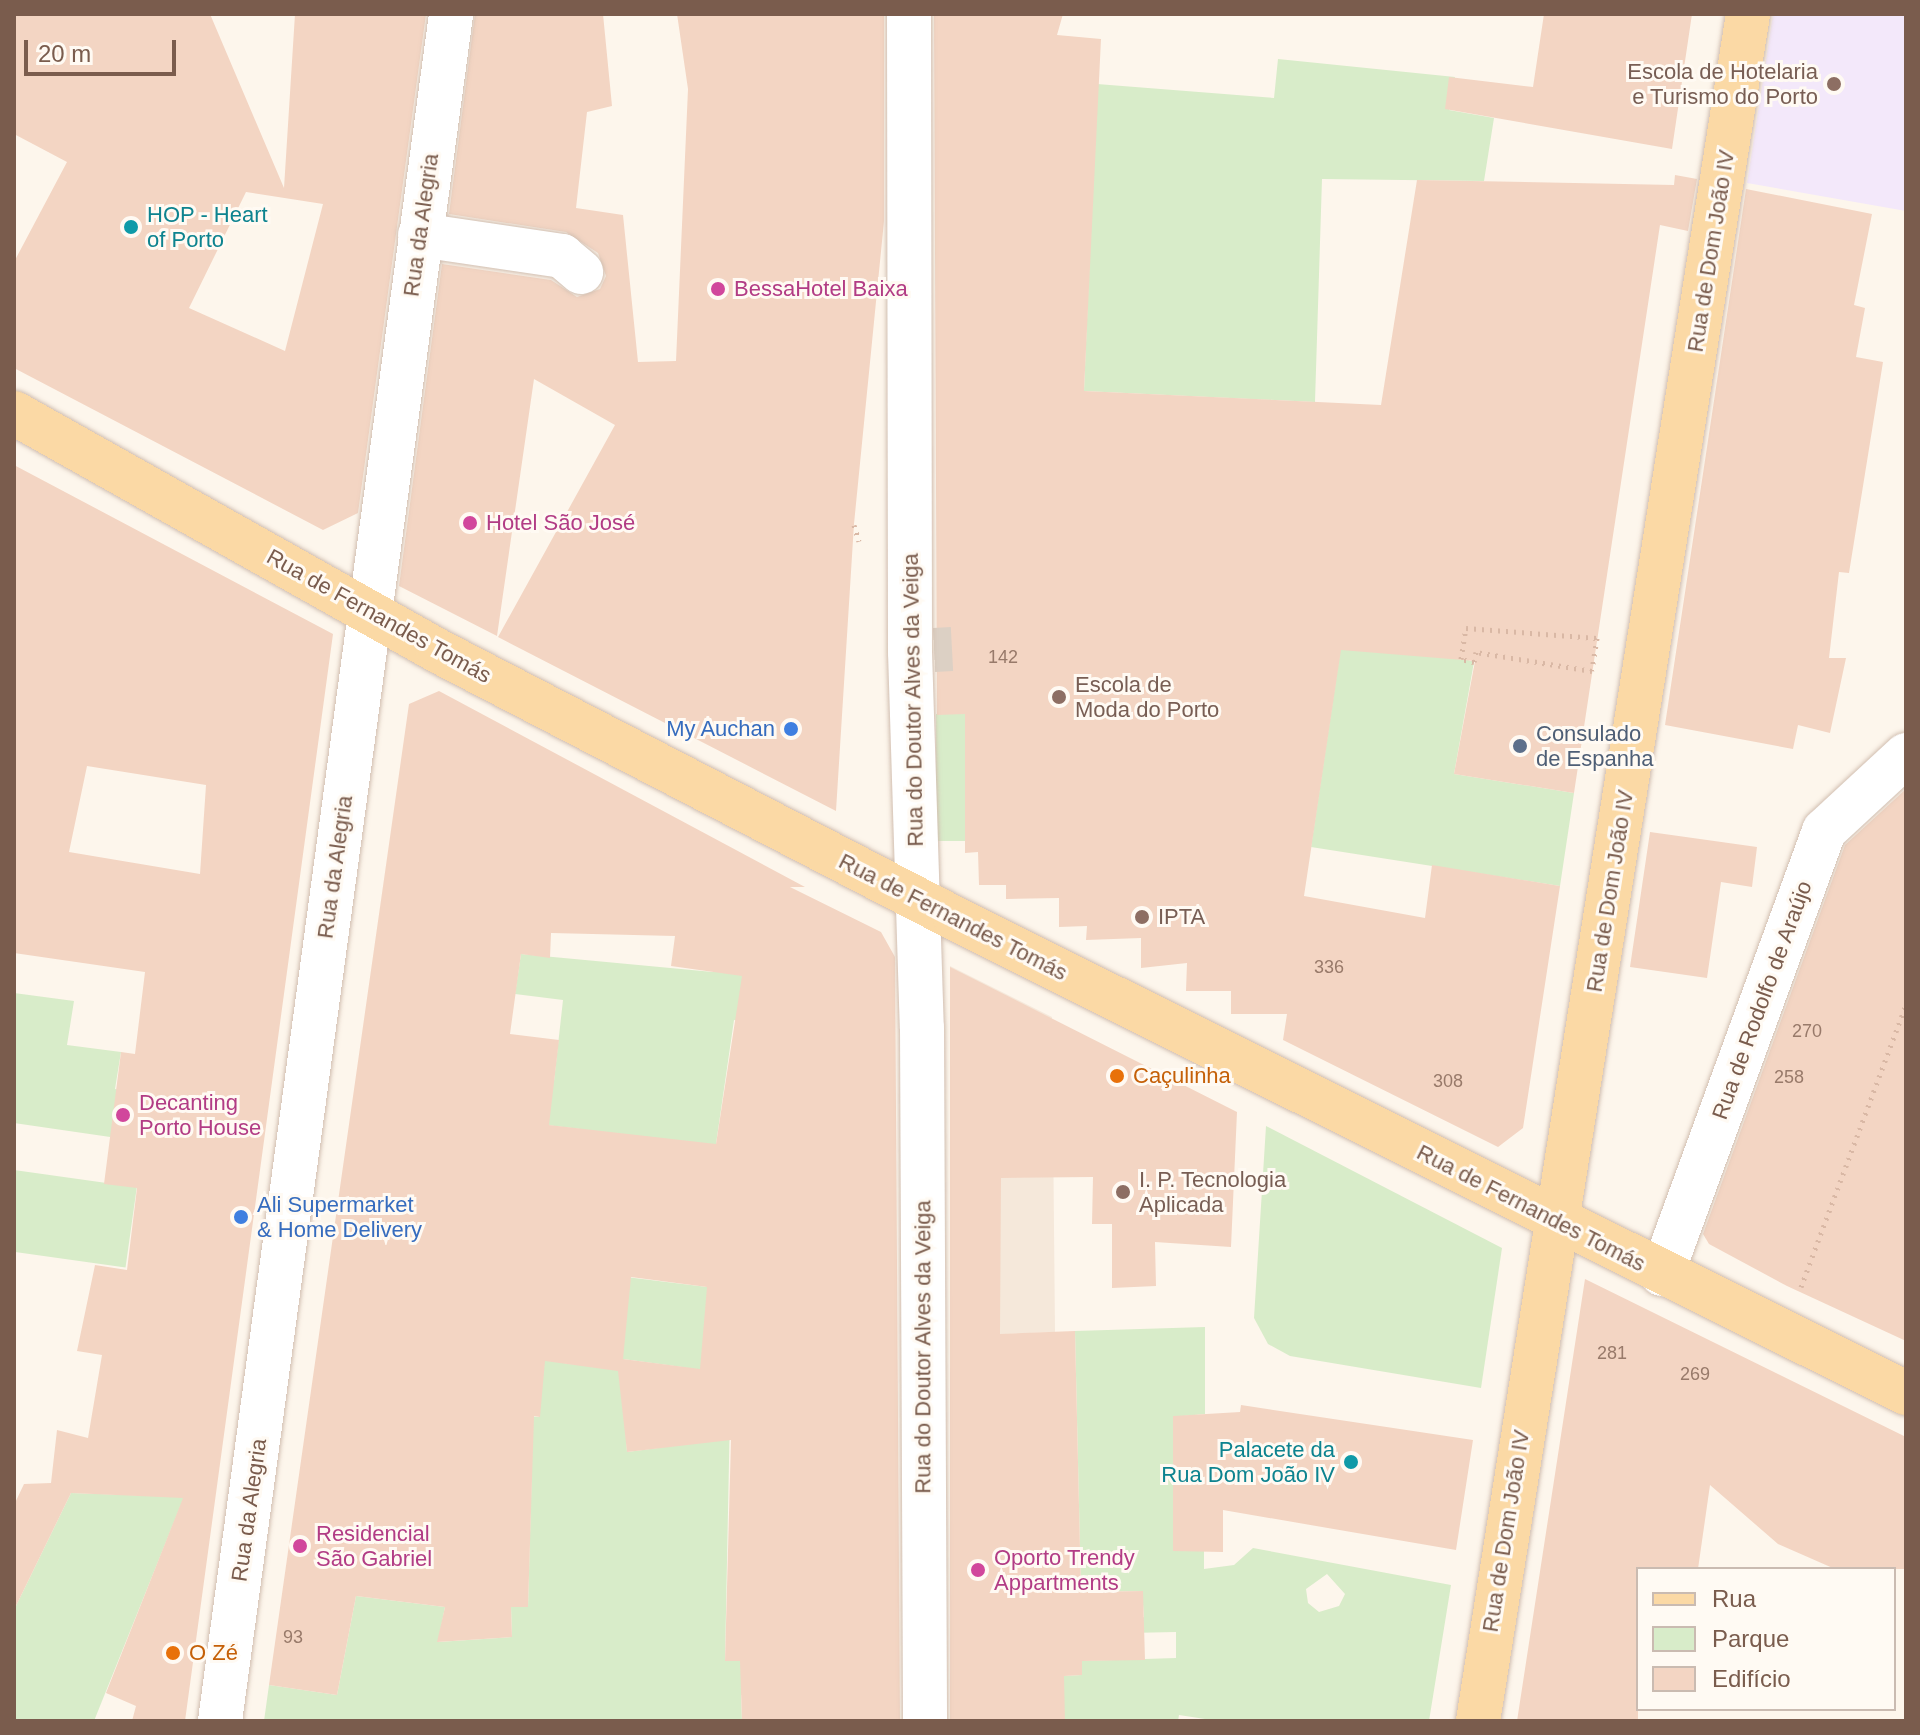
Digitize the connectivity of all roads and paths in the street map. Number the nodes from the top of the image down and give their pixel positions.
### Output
1 (451, 14) edge
2 (909, 14) edge
3 (1748, 14) edge
4 (420, 235) junction
5 (574, 257) dead end
6 (14, 413) edge
7 (368, 612) junction
8 (1592, 671) joint
9 (1906, 755) edge
10 (918, 900) junction
11 (1906, 1005) edge
12 (1558, 1222) junction
13 (1662, 1274) junction
14 (1784, 1333) junction
15 (1906, 1393) edge
16 (220, 1721) edge
17 (925, 1721) edge
18 (1478, 1721) edge

1 - 4 street, Rua da Alegria
2 - 10 street, Rua do Doutor Alves da Veiga
3 - 12 main road, Rua de Dom João IV
4 - 5 street
4 - 7 street, Rua da Alegria
6 - 7 main road, Rua de Fernandes Tomás
7 - 10 main road, Rua de Fernandes Tomás
7 - 16 street, Rua da Alegria
8 - 8 path
9 - 13 street, Rua de Rodolfo de Araújo
10 - 12 main road, Rua de Fernandes Tomás
10 - 17 street, Rua do Doutor Alves da Veiga
11 - 14 path
12 - 13 main road, Rua de Fernandes Tomás
12 - 18 main road, Rua de Dom João IV
13 - 14 main road, Rua de Fernandes Tomás
14 - 15 main road, Rua de Fernandes Tomás

